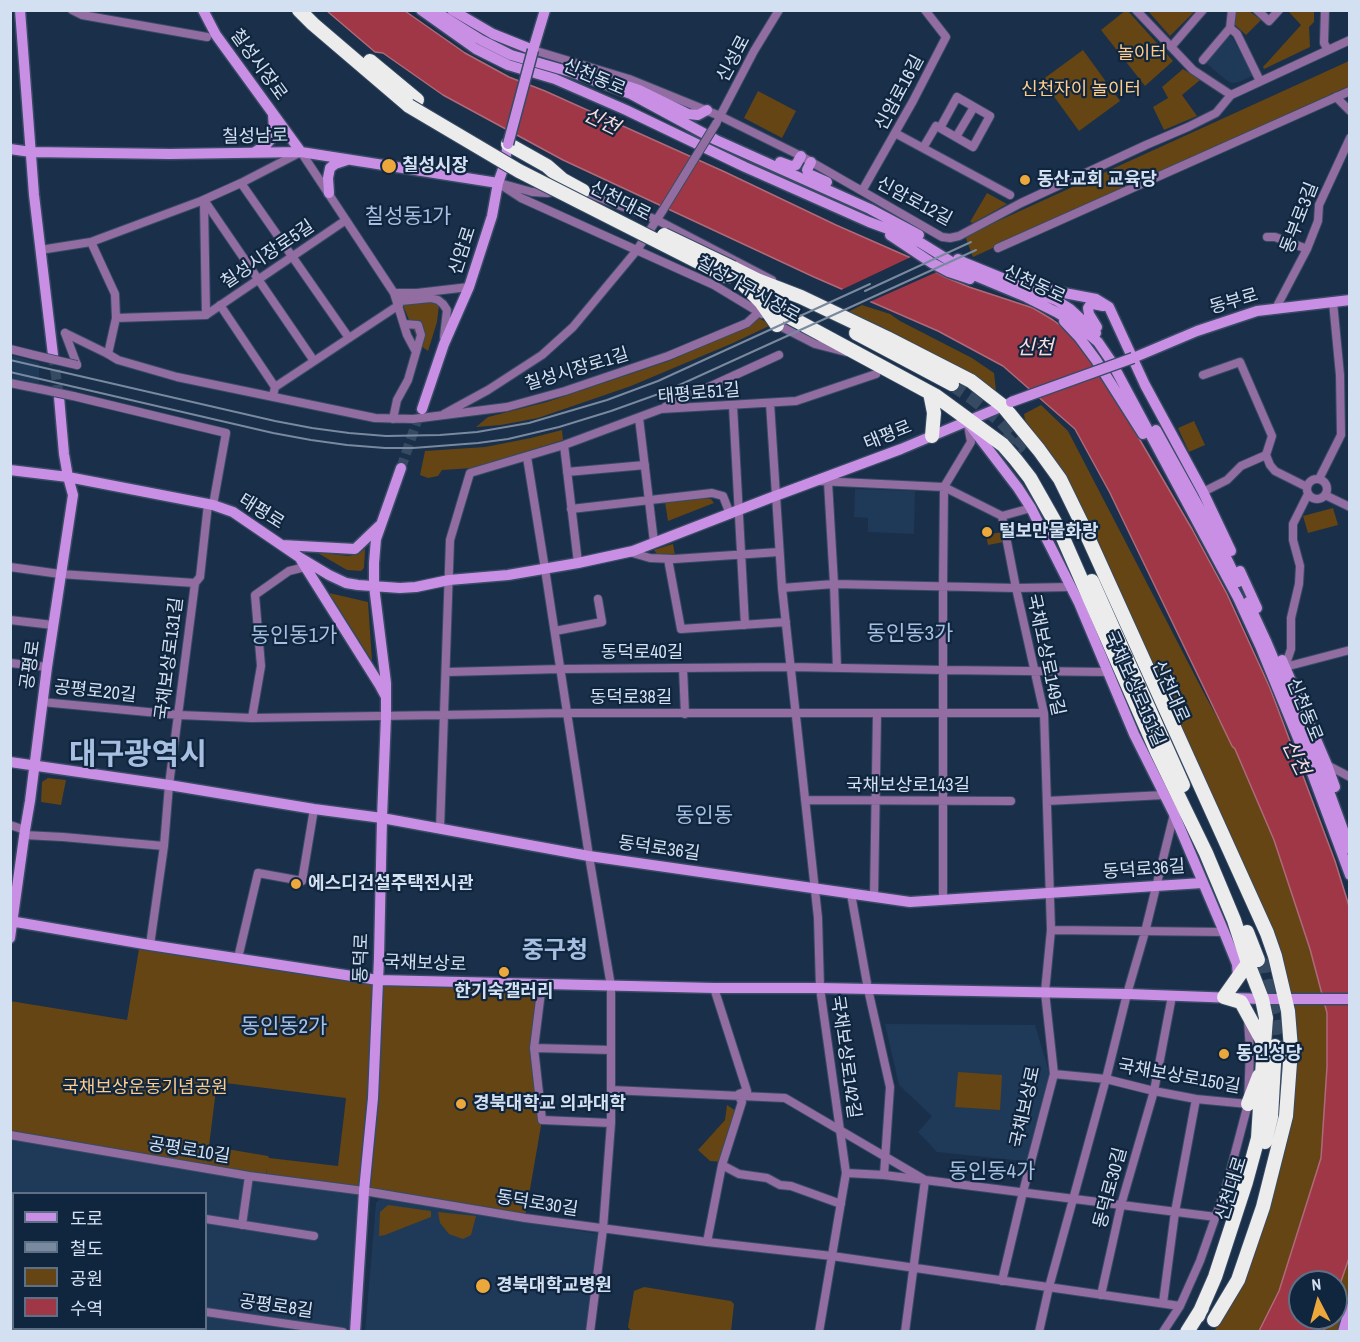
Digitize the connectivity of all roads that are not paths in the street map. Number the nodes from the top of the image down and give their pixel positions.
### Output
1 (20, 10) edge
2 (72, 10) edge
3 (299, 10) edge
4 (312, 10) edge
5 (421, 10) edge
6 (434, 10) edge
7 (452, 10) edge
8 (545, 10) edge
9 (779, 10) edge
10 (925, 10) edge
11 (1136, 10) edge
12 (1203, 10) edge
13 (1232, 10) edge
14 (1257, 10) edge
15 (1279, 10) edge
16 (1325, 10) edge
17 (205, 15) edge
18 (1230, 28) junction
19 (207, 37) junction
20 (1350, 40) edge
21 (224, 47) junction
22 (1171, 47) junction
23 (533, 50) junction
24 (1328, 50) junction
25 (1203, 60) dead end
26 (574, 73) junction
27 (1260, 81) junction
28 (1350, 91) edge
29 (1231, 95) junction
30 (1336, 97) junction
31 (974, 107) junction
32 (707, 110) junction
33 (1350, 111) edge
34 (273, 113) junction
35 (718, 119) junction
36 (940, 128) junction
37 (895, 134) junction
38 (956, 137) junction
39 (1350, 138) edge
40 (716, 140) junction
41 (508, 144) junction
42 (923, 148) junction
43 (10, 149) edge
44 (30, 152) junction
45 (301, 152) junction
46 (251, 153) junction
47 (806, 159) junction
48 (349, 160) junction
49 (241, 183) junction
50 (498, 183) junction
51 (583, 190) junction
52 (862, 191) junction
53 (329, 194) junction
54 (1010, 195) dead end
55 (204, 200) junction
56 (870, 209) junction
57 (346, 220) junction
58 (657, 220) junction
59 (867, 221) junction
60 (1267, 237) dead end
61 (91, 242) junction
62 (998, 248) dead end
63 (1307, 249) junction
64 (40, 250) junction
65 (637, 250) junction
66 (292, 256) junction
67 (730, 272) junction
68 (258, 280) junction
69 (1008, 281) junction
70 (750, 282) junction
71 (469, 287) junction
72 (394, 293) junction
73 (1350, 300) edge
74 (812, 302) junction
75 (1333, 302) junction
76 (220, 305) junction
77 (399, 306) junction
78 (759, 306) junction
79 (1109, 307) junction
80 (1276, 308) junction
81 (206, 315) junction
82 (116, 318) junction
83 (404, 324) junction
84 (777, 325) joint
85 (349, 338) junction
86 (444, 344) junction
87 (1108, 344) junction
88 (10, 349) edge
89 (416, 352) junction
90 (857, 353) junction
91 (108, 354) junction
92 (53, 355) tunnel mouth
93 (779, 355) dead end
94 (1133, 358) junction
95 (314, 361) junction
96 (876, 374) dead end
97 (1350, 374) edge
98 (1203, 375) dead end
99 (1340, 375) junction
100 (10, 382) edge
101 (275, 387) junction
102 (944, 388) junction
103 (273, 396) junction
104 (59, 397) tunnel mouth
105 (770, 403) junction
106 (1007, 404) junction
107 (734, 406) junction
108 (422, 409) tunnel mouth
109 (661, 409) junction
110 (440, 416) junction
111 (393, 418) junction
112 (639, 418) junction
113 (968, 420) junction
114 (932, 436) junction
115 (564, 445) junction
116 (1024, 445) junction
117 (1007, 449) junction
118 (1266, 455) junction
119 (527, 456) junction
120 (645, 465) junction
121 (401, 468) tunnel mouth
122 (10, 470) edge
123 (567, 472) junction
124 (68, 477) junction
125 (1319, 479) junction
126 (822, 481) junction
127 (944, 487) junction
128 (1308, 490) junction
129 (1203, 492) junction
130 (1325, 495) junction
131 (775, 496) junction
132 (649, 500) junction
133 (210, 504) junction
134 (1350, 507) edge
135 (1031, 508) junction
136 (571, 509) junction
137 (734, 512) junction
138 (1002, 516) junction
139 (381, 523) junction
140 (654, 543) junction
141 (282, 545) junction
142 (627, 552) junction
143 (779, 552) junction
144 (741, 555) junction
145 (299, 557) junction
146 (668, 559) junction
147 (578, 563) junction
148 (10, 567) edge
149 (305, 567) junction
150 (546, 568) junction
151 (60, 574) junction
152 (449, 580) junction
153 (195, 583) junction
154 (834, 584) junction
155 (374, 586) junction
156 (943, 586) junction
157 (1071, 587) junction
158 (782, 588) junction
159 (1016, 588) junction
160 (598, 599) dead end
161 (10, 620) edge
162 (786, 622) junction
163 (53, 625) junction
164 (745, 625) junction
165 (555, 631) junction
166 (1350, 650) edge
167 (10, 663) edge
168 (47, 667) junction
169 (791, 667) junction
170 (683, 668) junction
171 (837, 668) junction
172 (1285, 668) junction
173 (561, 669) junction
174 (943, 670) junction
175 (1036, 671) junction
176 (447, 672) junction
177 (1108, 672) junction
178 (386, 698) junction
179 (42, 702) junction
180 (567, 713) junction
181 (1044, 713) junction
182 (685, 714) junction
183 (796, 714) junction
184 (876, 714) junction
185 (943, 714) junction
186 (179, 715) junction
187 (445, 715) junction
188 (386, 716) junction
189 (252, 718) junction
190 (10, 762) edge
191 (1327, 765) junction
192 (35, 766) junction
193 (1350, 777) edge
194 (169, 785) junction
195 (1164, 795) junction
196 (806, 800) junction
197 (875, 801) junction
198 (943, 801) junction
199 (1011, 801) dead end
200 (1047, 801) junction
201 (314, 809) junction
202 (1174, 814) junction
203 (382, 818) junction
204 (10, 825) edge
205 (440, 829) junction
206 (1350, 829) edge
207 (24, 832) junction
208 (164, 846) junction
209 (1350, 849) edge
210 (589, 856) junction
211 (1350, 875) edge
212 (1203, 883) junction
213 (1155, 886) junction
214 (815, 888) junction
215 (1050, 893) junction
216 (851, 894) junction
217 (874, 897) junction
218 (943, 900) junction
219 (12, 921) edge
220 (1051, 930) junction
221 (1145, 932) junction
222 (1224, 932) junction
223 (10, 939) edge
224 (150, 945) junction
225 (237, 958) junction
226 (1262, 959) junction
227 (1238, 978) junction
228 (378, 980) junction
229 (542, 984) junction
230 (611, 986) junction
231 (714, 988) junction
232 (820, 988) junction
233 (868, 989) junction
234 (1045, 992) junction
235 (1127, 994) junction
236 (1172, 996) junction
237 (1224, 997) junction
238 (1262, 999) junction
239 (1290, 999) junction
240 (1350, 999) edge
241 (1247, 1014) junction
242 (1278, 1043) junction
243 (534, 1048) junction
244 (611, 1050) junction
245 (1054, 1074) junction
246 (1106, 1079) junction
247 (611, 1090) junction
248 (1154, 1091) junction
249 (738, 1095) junction
250 (1196, 1099) junction
251 (1248, 1104) junction
252 (611, 1123) junction
253 (840, 1130) junction
254 (10, 1135) edge
255 (885, 1157) junction
256 (722, 1165) junction
257 (846, 1173) junction
258 (884, 1175) junction
259 (249, 1176) junction
260 (926, 1180) junction
261 (364, 1191) junction
262 (1023, 1192) junction
263 (1074, 1198) junction
264 (841, 1204) junction
265 (1121, 1205) junction
266 (1175, 1212) junction
267 (1216, 1217) junction
268 (207, 1219) edge
269 (242, 1225) junction
270 (603, 1229) junction
271 (314, 1236) dead end
272 (706, 1242) junction
273 (832, 1257) junction
274 (915, 1268) junction
275 (1002, 1281) junction
276 (1049, 1287) junction
277 (1101, 1295) junction
278 (1163, 1304) junction
279 (1180, 1306) junction
280 (1350, 1308) edge
281 (207, 1312) edge
282 (1210, 1326) edge
283 (343, 1332) edge
284 (355, 1332) edge
285 (590, 1332) edge
286 (819, 1332) edge
287 (905, 1332) edge
288 (1039, 1332) edge
289 (1163, 1332) edge
290 (1187, 1332) edge
291 (1342, 1332) edge

1 - 44 main road
2 - 19 street
3 - 67 highway, 신천대로, bridge
4 - 67 highway, 신천대로, bridge
5 - 59 main road, 신천동로
6 - 26 main road, 신천동로
7 - 23 main road
8 - 23 main road
9 - 35 street, 신성로
10 - 37 street, 신암로16길
11 - 22 street
12 - 22 street
13 - 18 street
14 - 15 street
16 - 24 street
17 - 19 main road
17 - 21 main road, 칠성시장로
18 - 25 street
18 - 27 street
19 - 21 main road
20 - 24 street, 신암로12길
21 - 34 main road, 칠성시장로
22 - 29 street
23 - 32 street, 신암로12길
23 - 41 main road, 신암로, bridge
24 - 27 street, 신암로12길
26 - 32 main road
26 - 40 main road, 신천동로
27 - 29 street, 신암로12길
28 - 30 street
29 - 52 street, 신암로12길
30 - 33 street
30 - 62 street
31 - 36 street
31 - 38 street
31 - 38 street
32 - 35 street, 신암로12길
34 - 45 main road, 칠성시장로
34 - 46 main road
35 - 47 street, 신암로12길
35 - 58 street, 신성로, bridge
36 - 38 street
36 - 42 street
37 - 42 street
37 - 52 street, 신암로16길
39 - 63 street, 동부로3길
40 - 47 main road
40 - 56 main road, 신천동로
41 - 50 main road, 신암로, bridge
41 - 51 highway
42 - 54 street
43 - 44 main road, 칠성남로
44 - 46 main road, 칠성남로
44 - 64 main road
45 - 46 main road, 칠성남로
45 - 48 main road, 칠성남로
45 - 49 street
45 - 53 street, 칠성시장로
47 - 52 street, 신암로12길
47 - 56 main road
48 - 50 main road, 칠성남로
48 - 53 main road
49 - 55 street
49 - 66 street
50 - 51 street
50 - 65 street, 칠성가구시장로
50 - 71 main road, 신암로
51 - 58 street
53 - 57 street, 칠성시장로
55 - 61 street
55 - 68 street
55 - 81 street, 칠성시장로5길
56 - 59 main road
56 - 69 main road, 신천동로
57 - 66 street, 칠성시장로5길
57 - 72 street, 칠성시장로
58 - 65 street
58 - 74 street
59 - 211 main road, 신천동로
60 - 63 street
61 - 64 street
61 - 82 street
63 - 80 street, 동부로3길
64 - 92 main road
65 - 78 street, 칠성가구시장로
65 - 110 street
66 - 68 street, 칠성시장로5길
66 - 85 street
67 - 70 highway, 신천대로
68 - 76 street, 칠성시장로5길
68 - 95 street
69 - 79 main road
69 - 87 main road, 신천동로
70 - 74 highway
70 - 78 highway
70 - 102 highway, 신천대로
71 - 72 street
71 - 86 main road, 신암로
72 - 77 street, 칠성시장로
72 - 86 street, 신암로
73 - 75 main road, 동부로
74 - 102 highway
75 - 80 main road, 동부로
75 - 99 street
76 - 81 street, 칠성시장로5길
76 - 101 street
77 - 83 street, 칠성시장로
77 - 85 street
78 - 84 highway
78 - 90 highway
78 - 110 street, 칠성시장로1길
79 - 87 main road
79 - 94 main road, 신천동로
80 - 94 main road, 동부로
81 - 82 street
82 - 91 street
83 - 89 street, 칠성시장로
83 - 89 street
84 - 90 street, 칠성가구시장로
85 - 95 street
86 - 108 main road, 신암로
87 - 209 main road, 신천동로
88 - 91 street, 칠성시장로1길, bridge
89 - 111 street
90 - 102 highway
91 - 103 street, 칠성시장로1길
93 - 109 street
94 - 106 main road, 동부로, bridge
94 - 129 main road, 신천동로
95 - 101 street
96 - 105 street, 태평로51길
97 - 99 street
98 - 118 street
99 - 125 street
100 - 133 street, 국채보상로131길, bridge
101 - 103 street
102 - 106 highway
102 - 113 highway
102 - 114 highway
103 - 111 street, 칠성시장로1길
104 - 124 main road, 공평로
105 - 107 street, 태평로51길
105 - 131 street
106 - 113 main road, 태평로
106 - 116 highway
107 - 109 street, 태평로51길
107 - 137 street
109 - 112 street, 태평로51길
110 - 111 street, 칠성시장로1길
112 - 115 street, 태평로51길
112 - 120 street
113 - 114 main road, 태평로
113 - 117 highway
113 - 127 street
113 - 135 main road, 국채보상로151길
114 - 126 main road, 태평로
115 - 119 street, 태평로51길
115 - 123 street
116 - 117 highway
116 - 226 highway, 신천대로
116 - 226 highway
117 - 226 highway
118 - 128 street
118 - 129 street
119 - 150 street
119 - 152 street, 태평로51길
120 - 123 street
120 - 132 street
121 - 139 main road
122 - 124 main road, 태평로
123 - 136 street
124 - 133 main road, 태평로
124 - 151 main road, 공평로
125 - 128 street
125 - 130 street
126 - 127 street
126 - 131 main road, 태평로
126 - 154 street
127 - 138 street
127 - 156 street
128 - 130 street
128 - 172 street
129 - 172 main road, 신천동로
130 - 134 street
131 - 137 main road, 태평로
131 - 143 street
132 - 136 street
132 - 137 street
132 - 140 street
133 - 141 main road, 태평로
133 - 153 street, 국채보상로131길
135 - 138 street
135 - 157 main road, 국채보상로151길
136 - 147 street
137 - 140 main road, 태평로
137 - 144 street
138 - 159 street, 국채보상로149길
139 - 141 main road
139 - 155 main road
140 - 142 main road, 태평로
141 - 145 main road, 태평로
142 - 146 street
142 - 147 main road, 태평로
143 - 144 street
143 - 158 street
144 - 146 street
144 - 164 street
145 - 149 main road
145 - 155 main road, 태평로
146 - 164 street
147 - 150 main road, 태평로
148 - 151 street
149 - 178 main road
149 - 189 street
150 - 152 main road, 태평로
150 - 165 street
151 - 153 street
151 - 163 main road, 공평로
152 - 155 main road, 태평로
152 - 176 street
153 - 186 street, 국채보상로131길
154 - 156 street
154 - 158 street
154 - 171 street
155 - 178 main road, 동덕로
156 - 159 street, 국채보상로149길
156 - 174 street
157 - 159 street, 국채보상로149길
157 - 177 main road, 국채보상로151길
158 - 162 street
159 - 175 street, 국채보상로149길
160 - 165 street
161 - 163 street
162 - 164 street
162 - 169 street
163 - 168 main road, 공평로
165 - 173 street
166 - 172 street
167 - 168 street
168 - 179 main road, 공평로
169 - 170 street, 동덕로40길
169 - 171 street, 동덕로40길
169 - 183 street
170 - 173 street, 동덕로40길
170 - 182 street
171 - 174 street, 동덕로40길
172 - 191 main road, 신천동로
173 - 176 street, 동덕로40길
173 - 180 street
174 - 175 street, 동덕로40길
174 - 185 street
175 - 177 street, 동덕로40길
175 - 181 street, 국채보상로149길
176 - 187 street
177 - 195 main road, 국채보상로151길
178 - 188 main road, 동덕로
179 - 186 street, 공평로20길
179 - 192 main road, 공평로
180 - 182 street, 동덕로38길
180 - 187 street, 동덕로38길
180 - 210 street
181 - 185 street, 동덕로38길
181 - 200 street, 국채보상로149길
182 - 183 street, 동덕로38길
183 - 184 street, 동덕로38길
183 - 196 street
184 - 185 street, 동덕로38길
184 - 197 street
185 - 198 street
186 - 189 street, 공평로20길
186 - 194 street, 국채보상로131길
187 - 188 street, 동덕로38길
187 - 205 street
188 - 189 street, 공평로20길
188 - 203 main road, 동덕로
190 - 192 main road, 동덕로36길
191 - 193 street
191 - 206 main road, 신천동로
192 - 194 main road, 동덕로36길
192 - 207 main road, 공평로
194 - 201 main road, 동덕로36길
194 - 208 street, 국채보상로131길
195 - 200 street
195 - 202 main road, 국채보상로151길
196 - 197 street, 국채보상로143길
196 - 214 street
197 - 198 street, 국채보상로143길
197 - 217 street
198 - 199 street, 국채보상로143길
198 - 218 street
200 - 215 street, 국채보상로149길
201 - 203 main road, 동덕로36길
201 - 225 street
202 - 212 main road, 국채보상로151길
202 - 213 street
203 - 205 main road, 동덕로36길
203 - 228 main road, 동덕로
204 - 207 street
205 - 210 main road, 동덕로36길
207 - 208 street
207 - 219 main road, 공평로
208 - 224 street, 국채보상로131길
210 - 214 main road, 동덕로36길
210 - 230 street
212 - 213 main road, 동덕로36길
212 - 222 main road, 국채보상로151길
213 - 215 main road, 동덕로36길
213 - 221 street
214 - 216 main road, 동덕로36길
214 - 232 street
215 - 218 main road, 동덕로36길
215 - 220 street, 국채보상로149길
216 - 217 main road, 동덕로36길
216 - 233 street
217 - 218 main road, 동덕로36길
219 - 223 main road, 공평로
219 - 224 main road, 국채보상로
220 - 221 street
220 - 234 street, 국채보상로149길
221 - 222 street
221 - 235 street
222 - 227 main road, 국채보상로151길
224 - 225 main road, 국채보상로
225 - 228 main road, 국채보상로
226 - 227 highway
226 - 238 highway
226 - 239 highway
227 - 237 highway
228 - 229 main road, 국채보상로
228 - 261 main road, 동덕로
229 - 230 main road, 국채보상로
229 - 243 street
230 - 231 main road, 국채보상로
230 - 244 street
231 - 232 main road, 국채보상로
231 - 249 street
232 - 233 main road, 국채보상로
232 - 253 street, 국채보상로142길
233 - 234 main road, 국채보상로
233 - 255 street
234 - 235 main road, 국채보상로
234 - 245 street, 국채보상로
235 - 236 main road, 국채보상로
235 - 246 street, 국채보상로150길
236 - 237 main road, 국채보상로
236 - 248 street
237 - 238 main road, 국채보상로
237 - 241 highway
238 - 239 main road, 국채보상로
238 - 242 highway
239 - 240 main road, 국채보상로
239 - 242 highway
241 - 242 highway
241 - 251 street, 국채보상로150길
242 - 251 highway
242 - 282 highway, 신천대로
242 - 290 highway, 신천대로
243 - 244 street
243 - 252 street
244 - 247 street
245 - 246 street, 국채보상로150길
245 - 262 street, 국채보상로
246 - 248 street, 국채보상로150길
246 - 263 street, 국채보상로150길
247 - 249 street, 국채보상로142길
247 - 252 street
248 - 250 street, 국채보상로150길
248 - 265 street, 동덕로30길
249 - 253 street, 국채보상로142길
249 - 256 street
250 - 251 street, 국채보상로150길
250 - 266 street
251 - 267 street, 국채보상로150길
252 - 270 street
253 - 255 street, 국채보상로142길
253 - 257 street, 국채보상로142길
254 - 259 street, 공평로10길
255 - 258 street
255 - 260 street, 국채보상로142길
256 - 264 street
256 - 272 street
257 - 258 street, 국채보상로142길
257 - 264 street, 국채보상로142길
258 - 260 street, 국채보상로142길
259 - 261 street, 공평로10길
259 - 269 street
260 - 262 street, 국채보상로142길
260 - 274 street
261 - 270 street, 동덕로30길
261 - 284 main road, 동덕로
262 - 263 street
262 - 275 street
263 - 265 street
263 - 276 street, 국채보상로150길
264 - 273 street, 국채보상로142길
265 - 266 street
265 - 277 street, 동덕로30길
266 - 267 street
266 - 278 street
267 - 279 street, 국채보상로150길
268 - 269 street
269 - 271 street
270 - 272 street, 동덕로30길
270 - 285 street
272 - 273 street, 동덕로30길
273 - 274 street, 동덕로30길
273 - 286 street, 국채보상로142길
274 - 275 street, 동덕로30길
274 - 287 street
275 - 276 street, 동덕로30길
276 - 277 street, 동덕로30길
276 - 288 street, 국채보상로150길
277 - 278 street, 동덕로30길
278 - 279 street, 동덕로30길
279 - 289 street, 국채보상로150길
280 - 291 main road
281 - 283 street, 공평로8길

